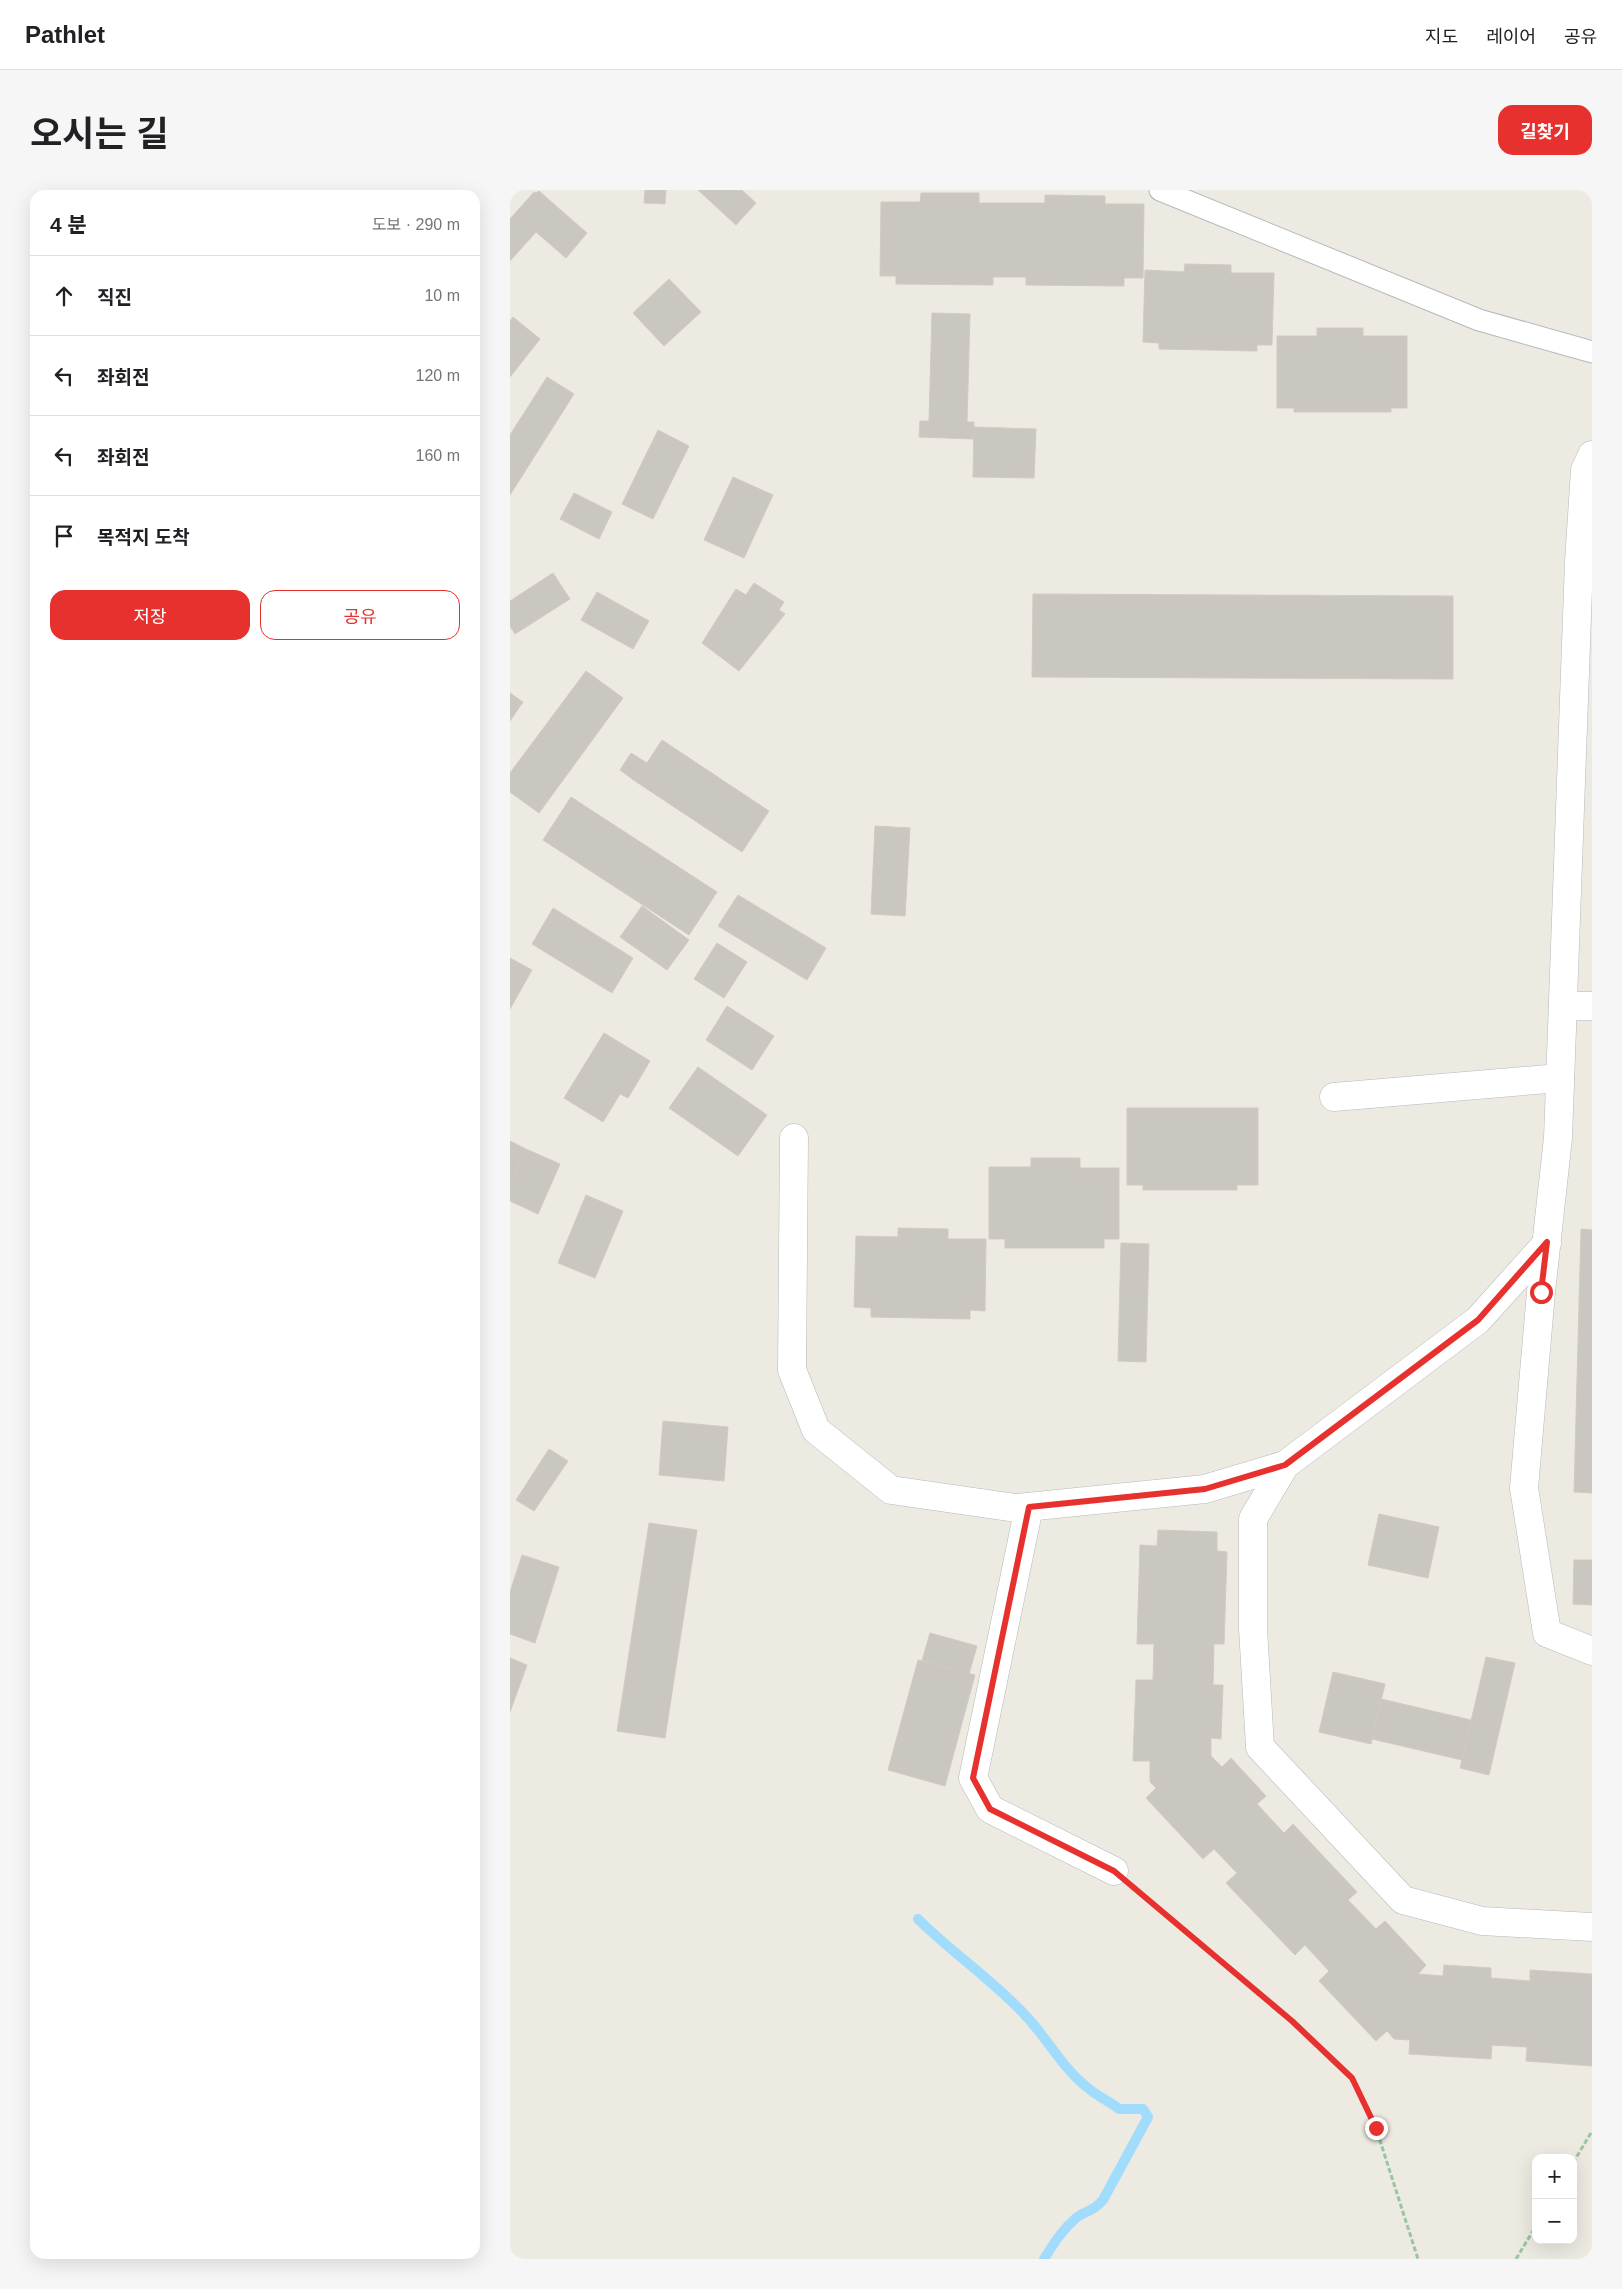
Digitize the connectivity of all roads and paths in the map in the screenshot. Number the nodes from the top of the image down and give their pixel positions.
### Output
1 (1160, 190) edge
2 (1592, 352) edge
3 (1592, 455) edge
4 (1563, 1006) junction
5 (1592, 1006) edge
6 (1560, 1078) junction
7 (1334, 1097) dead end
8 (794, 1138) dead end
9 (1547, 1242) junction
10 (1285, 1465) junction
11 (1029, 1507) junction
12 (1592, 1651) edge
13 (1114, 1871) joint
14 (1592, 1928) edge
15 (1592, 2131) edge
16 (1577, 2156) edge
17 (1532, 2233) edge
18 (1418, 2259) edge
19 (1516, 2259) edge

1 - 2 lane
3 - 4 street
4 - 5 street
4 - 6 street
6 - 7 street
6 - 9 street
8 - 11 street
9 - 10 street
9 - 12 street
10 - 11 street
10 - 14 street
11 - 13 street
13 - 18 path
15 - 16 path
17 - 19 path

